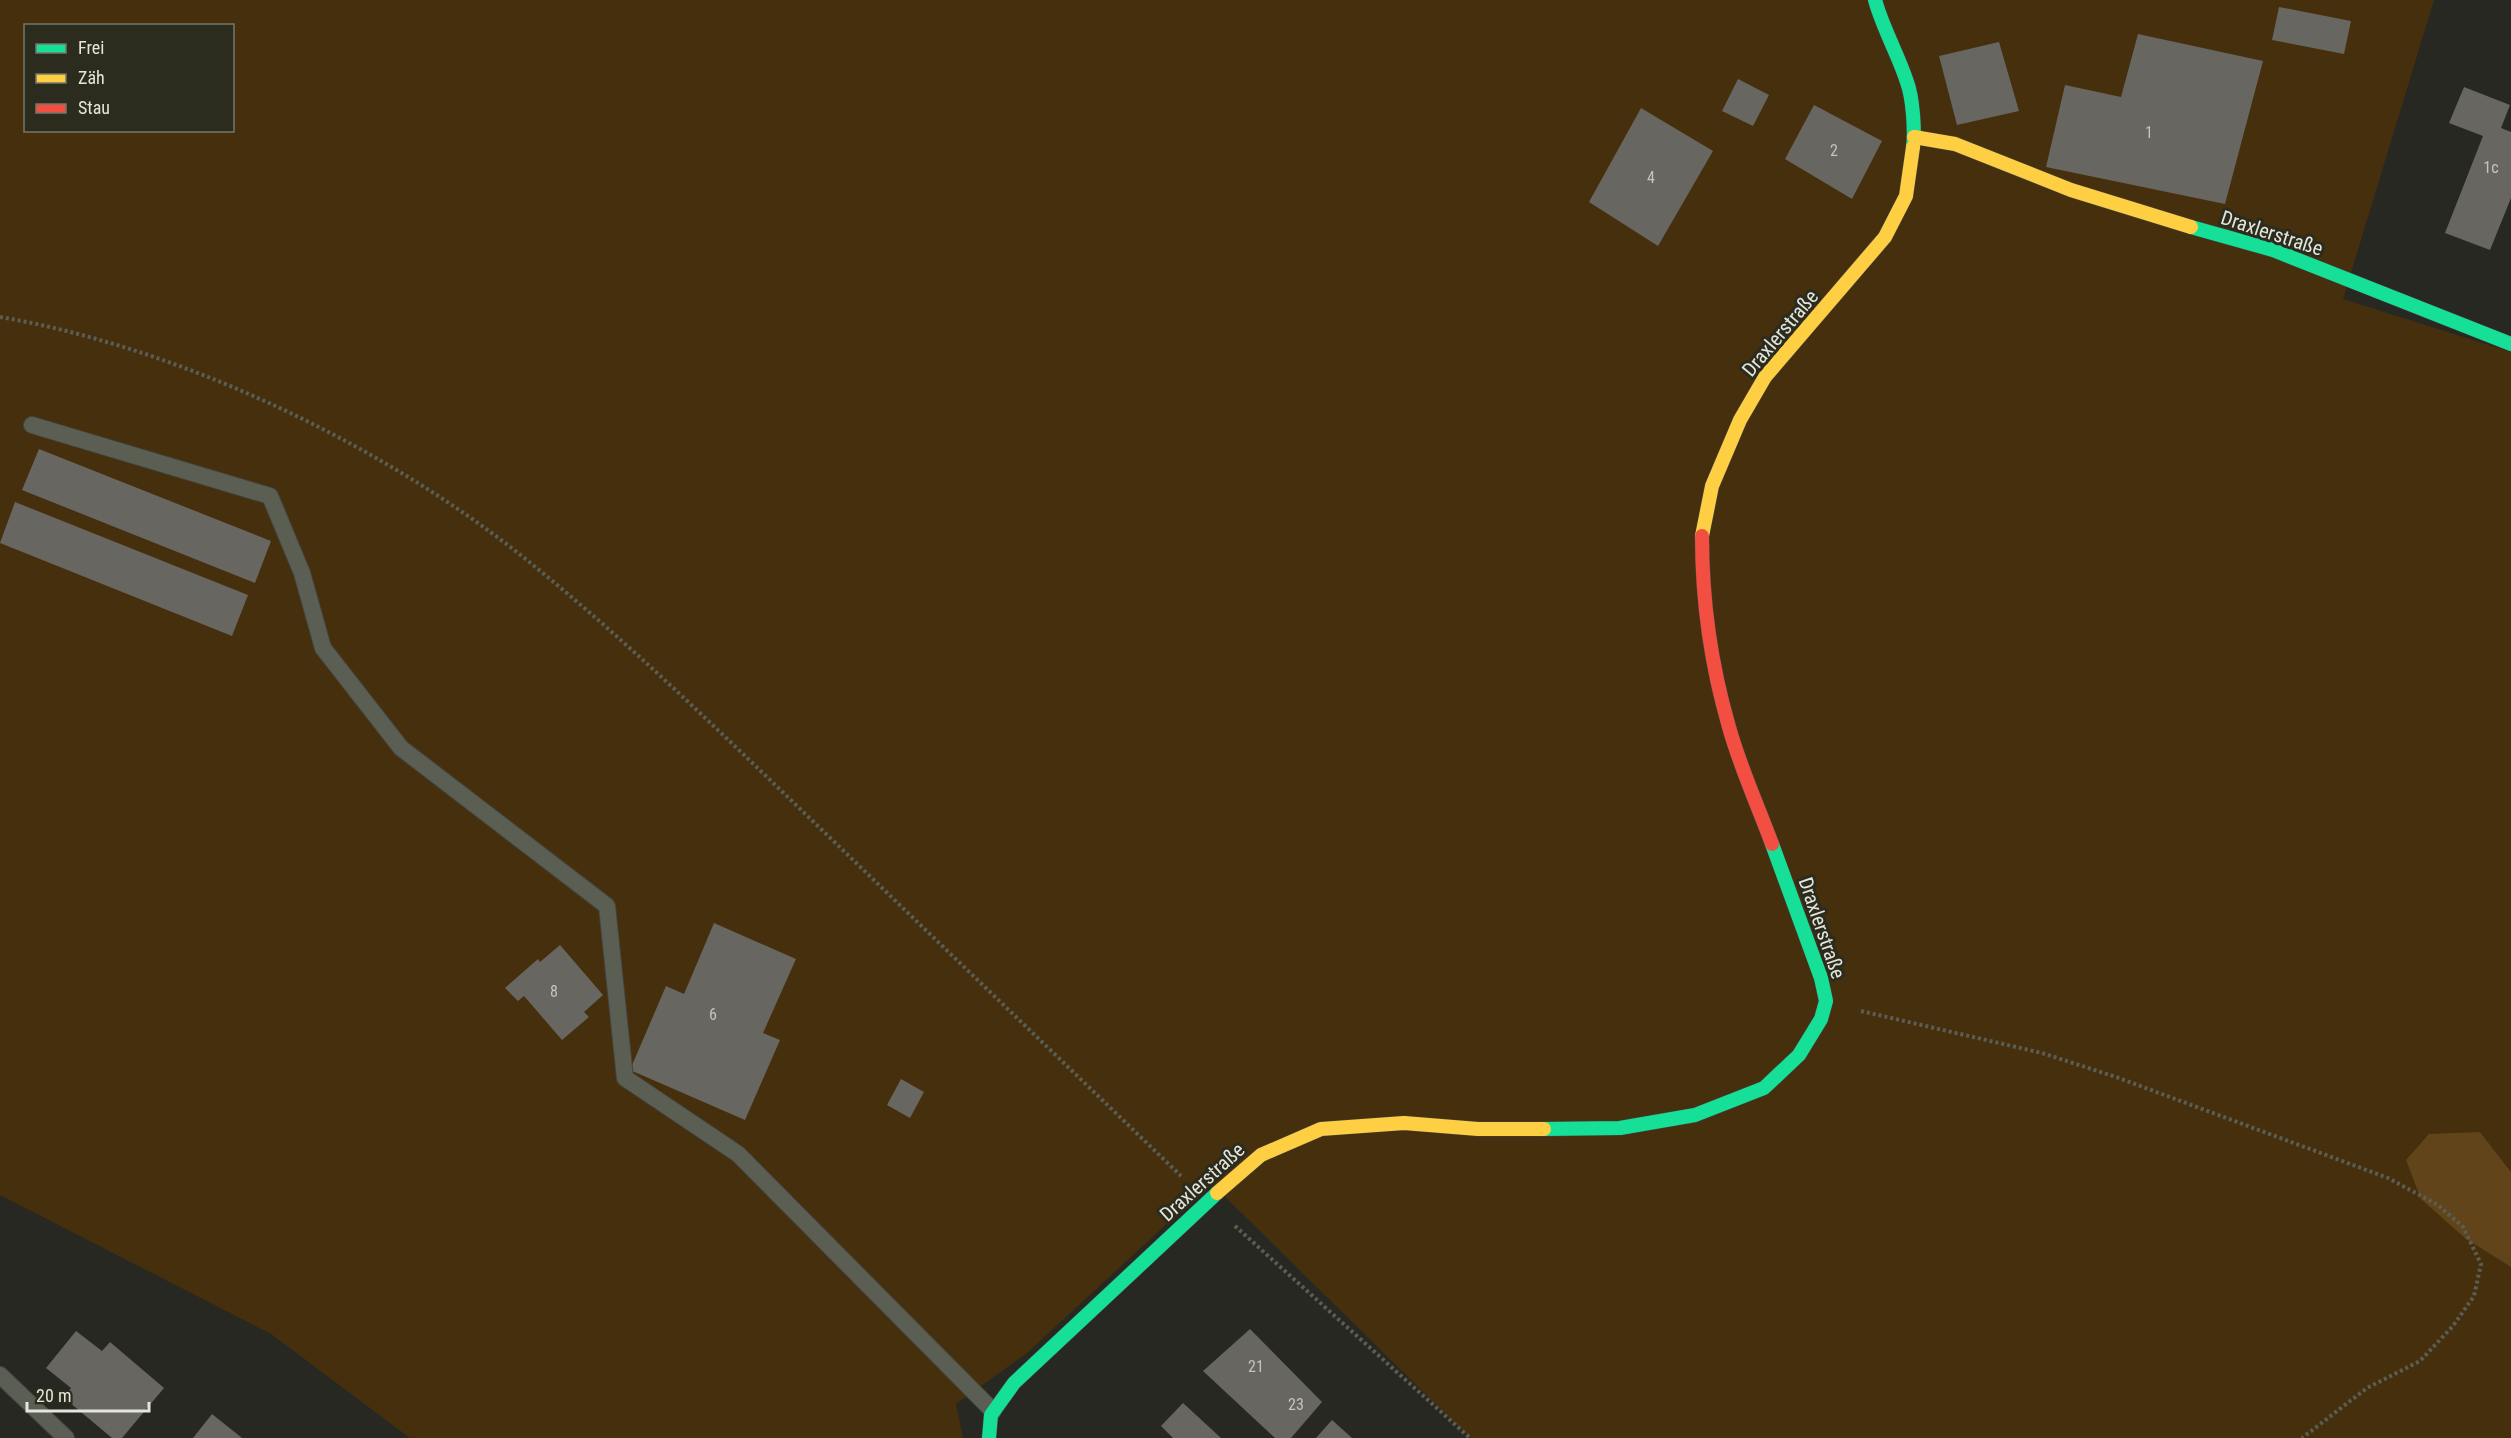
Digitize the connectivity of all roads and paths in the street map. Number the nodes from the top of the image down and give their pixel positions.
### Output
1 (1875, 0) edge
2 (1914, 137) junction
3 (0, 317) edge
4 (2511, 344) edge
5 (32, 425) dead end
6 (1826, 1001) junction
7 (1207, 1201) junction
8 (0, 1376) edge
9 (993, 1411) junction
10 (66, 1438) edge
11 (989, 1438) edge
12 (1470, 1438) edge
13 (2302, 1438) edge

1 - 2 street, Draxlerstraße
2 - 4 street, Draxlerstraße
2 - 6 street, Draxlerstraße
3 - 7 path
5 - 9 lane
6 - 7 street, Draxlerstraße
6 - 13 path
7 - 9 street, Draxlerstraße
7 - 12 path
8 - 10 lane
9 - 11 street, Draxlerstraße

